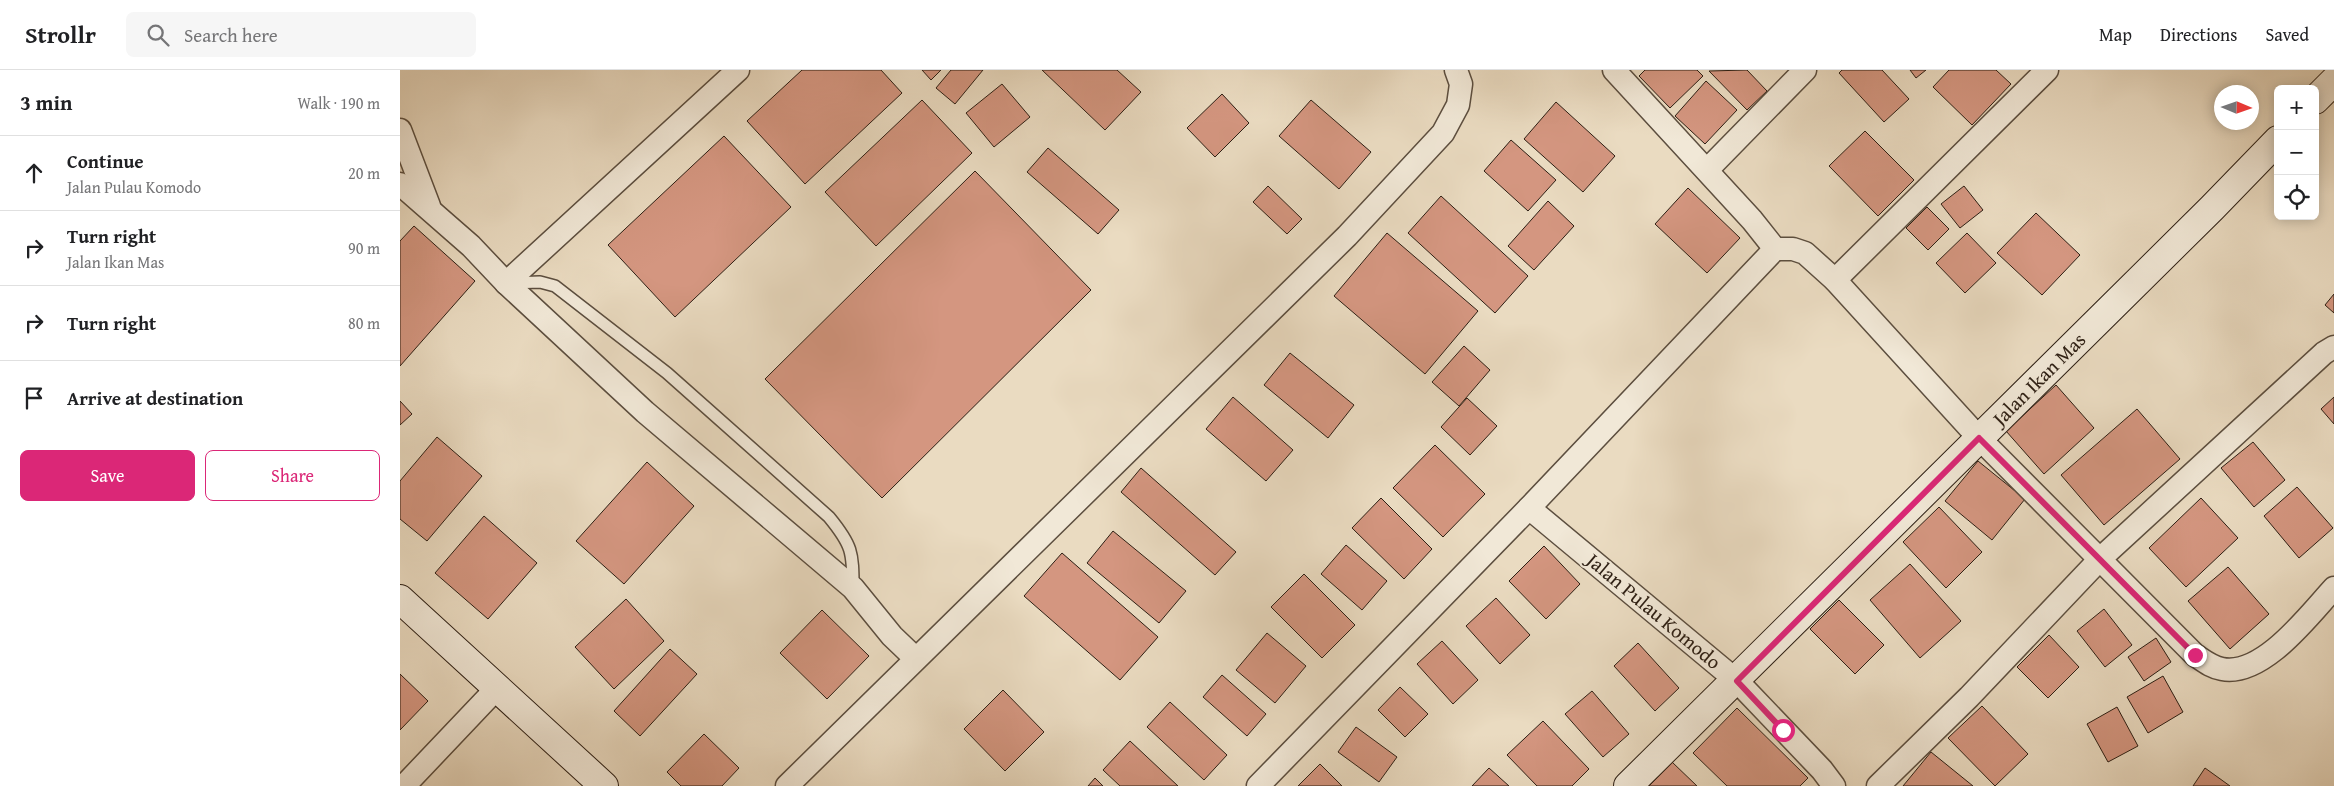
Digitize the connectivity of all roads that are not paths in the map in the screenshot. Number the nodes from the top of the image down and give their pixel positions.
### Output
1 (738, 70) edge
2 (1456, 70) edge
3 (1614, 70) edge
4 (1804, 70) edge
5 (2048, 70) edge
6 (2334, 81) edge
7 (2319, 96) edge
8 (400, 130) edge
9 (2274, 144) edge
10 (1707, 170) junction
11 (400, 184) edge
12 (429, 208) junction
13 (1775, 249) junction
14 (1835, 280) junction
15 (506, 283) junction
16 (2334, 347) edge
17 (1979, 438) junction
18 (1529, 508) junction
19 (2100, 558) junction
20 (853, 588) junction
21 (2334, 588) edge
22 (400, 599) edge
23 (915, 658) junction
24 (1737, 681) junction
25 (497, 688) junction
26 (404, 786) edge
27 (604, 786) edge
28 (787, 786) edge
29 (1258, 786) edge
30 (1628, 786) edge
31 (1834, 786) edge
32 (1878, 786) edge

1 - 15 street
2 - 23 street
3 - 10 street
4 - 10 street
5 - 14 street
6 - 7 street
8 - 12 street
9 - 17 street, Jalan Ikan Mas
10 - 13 street
11 - 12 street
12 - 15 street
13 - 14 street
13 - 18 street
14 - 17 street
15 - 20 street
15 - 20 lane
16 - 19 street
17 - 19 street
17 - 24 street, Jalan Ikan Mas
18 - 24 street, Jalan Pulau Komodo
18 - 29 street
19 - 21 street
19 - 32 street
20 - 23 street
22 - 25 street
23 - 28 street
24 - 30 street, Jalan Ikan Mas
24 - 31 street, Jalan Pulau Komodo
25 - 26 street
25 - 27 street

